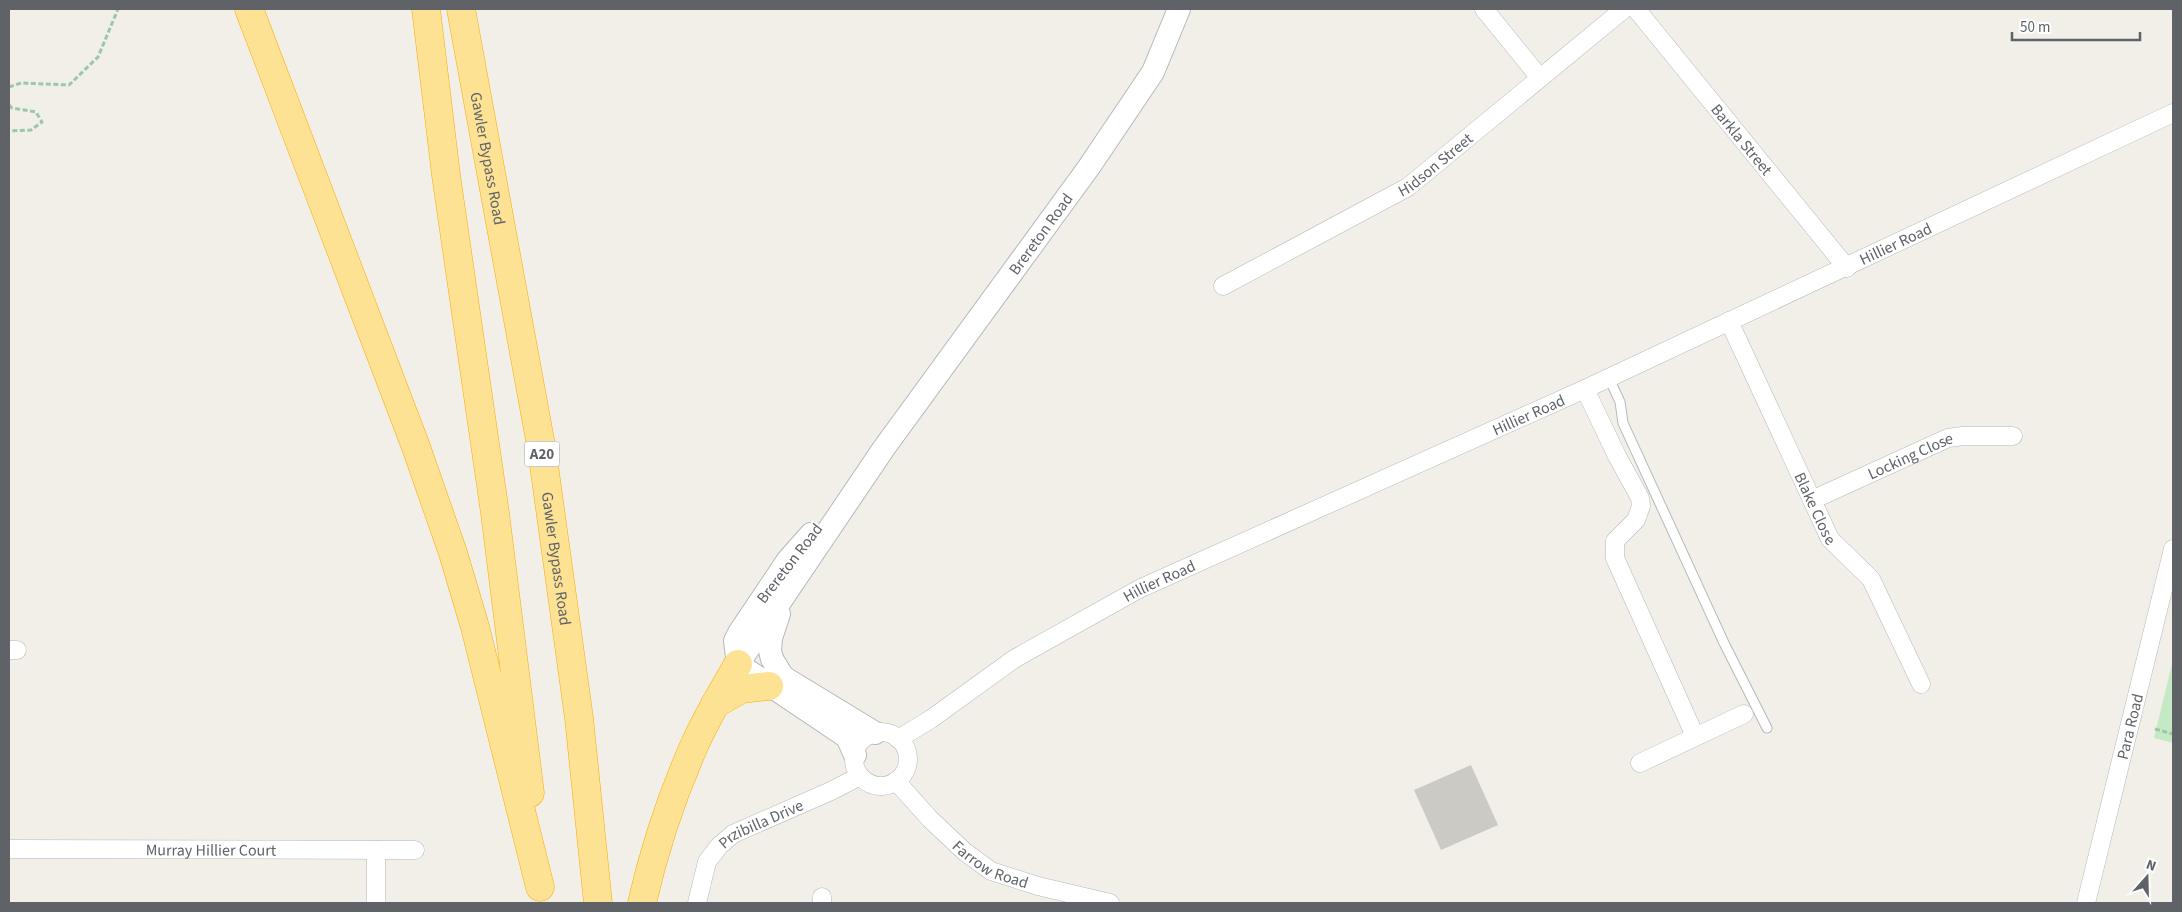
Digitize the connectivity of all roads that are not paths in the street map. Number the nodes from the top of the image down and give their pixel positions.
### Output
1 (249, 9) edge
2 (426, 9) edge
3 (461, 9) edge
4 (1179, 9) edge
5 (1484, 9) edge
6 (1624, 9) edge
7 (1636, 9) edge
8 (1540, 78) junction
9 (2173, 113) edge
10 (1847, 268) junction
11 (1223, 286) dead end
12 (1729, 321) junction
13 (1609, 378) junction
14 (1585, 389) junction
15 (2013, 436) dead end
16 (884, 448) junction
17 (1812, 500) junction
18 (2173, 549) edge
19 (794, 581) junction
20 (2169, 588) edge
21 (738, 664) junction
22 (1920, 684) dead end
23 (769, 686) junction
24 (715, 704) junction
25 (1744, 714) dead end
26 (1767, 728) dead end
27 (875, 733) junction
28 (1695, 736) junction
29 (898, 739) junction
30 (1640, 763) dead end
31 (858, 765) junction
32 (896, 781) junction
33 (9, 849) edge
34 (376, 850) junction
35 (415, 850) dead end
36 (540, 895) edge
37 (376, 903) edge
38 (598, 903) edge
39 (642, 903) edge
40 (696, 903) edge
41 (1110, 903) edge
42 (2086, 903) edge

1 - 36 highway
2 - 36 highway
3 - 38 highway, Gawler Bypass Road / A20
4 - 16 street, Brereton Road
5 - 8 street
6 - 8 street, Hidson Street
7 - 10 street, Barkla Street
8 - 11 street, Hidson Street
9 - 10 street, Hillier Road
10 - 12 street, Hillier Road
12 - 13 street, Hillier Road
12 - 17 street, Blake Close
13 - 14 street, Hillier Road
13 - 26 lane
14 - 28 street
14 - 29 street, Hillier Road
15 - 17 street, Locking Close
16 - 19 street, Brereton Road
16 - 21 street, Brereton Road
17 - 22 street, Blake Close
18 - 20 street, Para Road
19 - 21 street, Brereton Road
19 - 27 street, Brereton Road
20 - 42 street, Para Road
21 - 23 street
21 - 24 highway
23 - 24 highway
23 - 31 street
24 - 39 highway
25 - 28 street
27 - 29 street
27 - 31 street
28 - 30 street
29 - 32 street
31 - 32 street
31 - 40 street, Przibilla Drive
32 - 41 street, Farrow Road
33 - 34 street, Murray Hillier Court
34 - 35 street, Murray Hillier Court
34 - 37 street

